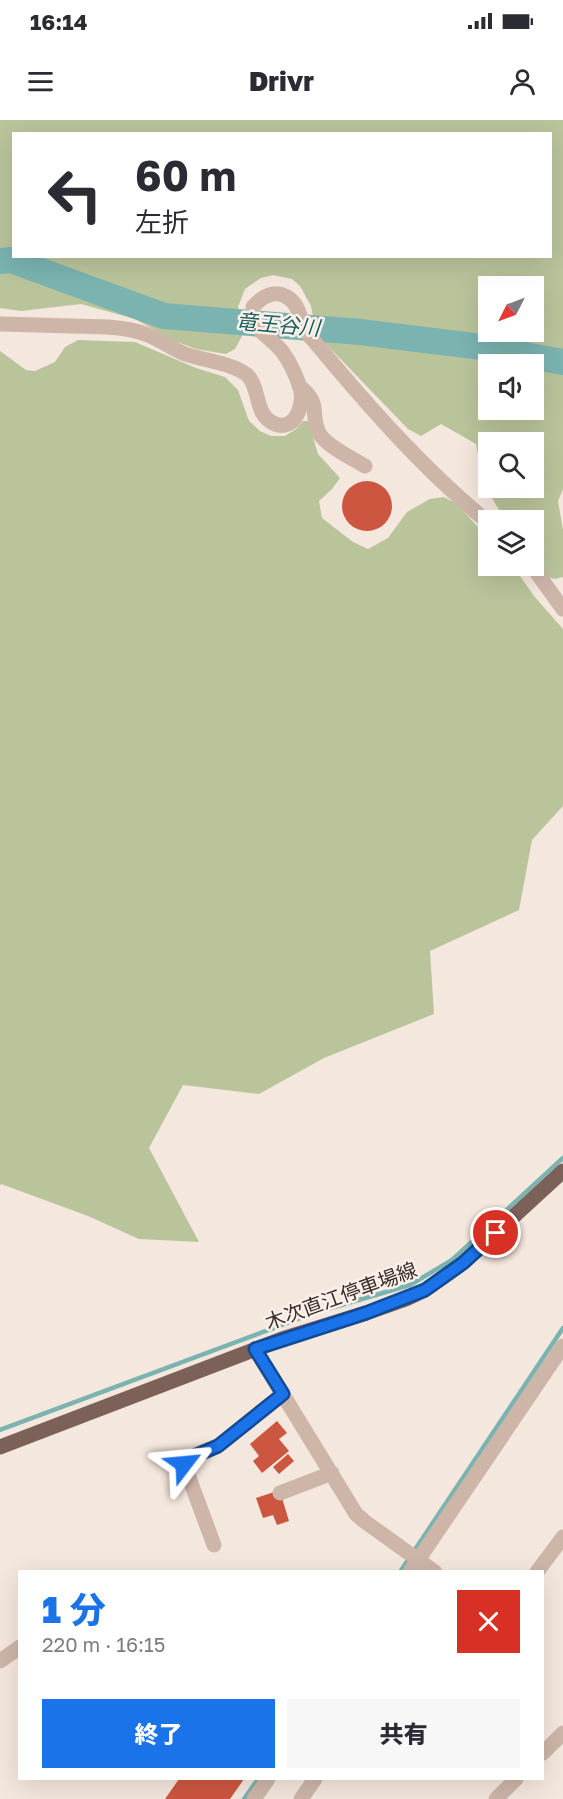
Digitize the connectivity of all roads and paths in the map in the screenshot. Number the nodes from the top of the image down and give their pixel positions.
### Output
1 (0, 324) edge
2 (299, 386) junction
3 (365, 466) dead end
4 (478, 514) edge
5 (539, 576) edge
6 (563, 609) edge
7 (563, 1171) edge
8 (563, 1346) edge
9 (255, 1349) junction
10 (283, 1394) junction
11 (0, 1447) edge
12 (332, 1473) junction
13 (280, 1493) dead end
14 (563, 1538) edge
15 (214, 1545) dead end
16 (414, 1566) edge
17 (539, 1570) edge
18 (18, 1648) edge
19 (0, 1661) edge
20 (563, 1733) edge
21 (544, 1752) edge
22 (267, 1780) edge
23 (314, 1780) edge
24 (515, 1780) edge
25 (254, 1799) edge
26 (301, 1799) edge
27 (496, 1799) edge

1 - 2 street
2 - 3 street
2 - 4 street
5 - 6 street
7 - 9 main road, 木次直江停車場線
8 - 16 street
9 - 10 street
9 - 11 main road, 木次直江停車場線
10 - 12 street
10 - 15 street
12 - 13 street
12 - 16 street
14 - 17 street
18 - 19 street
20 - 21 street
22 - 25 street
23 - 26 street
24 - 27 street

